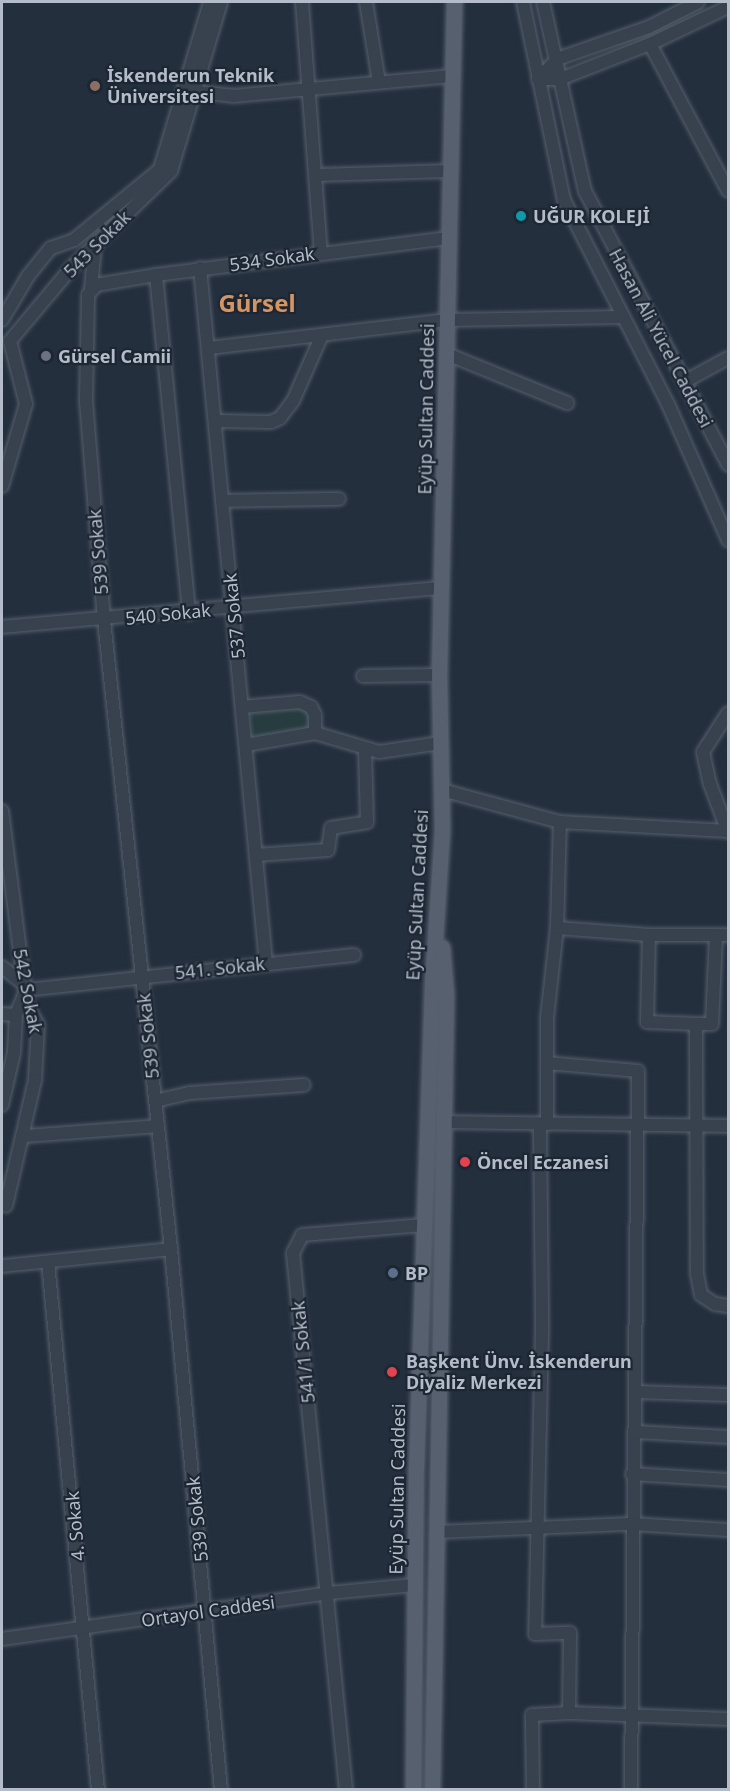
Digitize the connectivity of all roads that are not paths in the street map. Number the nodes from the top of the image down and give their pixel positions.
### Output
1 (210, 2) edge
2 (221, 2) edge
3 (302, 2) edge
4 (366, 2) edge
5 (454, 2) edge
6 (523, 2) edge
7 (543, 2) edge
8 (698, 2) edge
9 (729, 7) edge
10 (650, 44) junction
11 (557, 60) junction
12 (452, 76) junction
13 (538, 79) junction
14 (560, 79) junction
15 (379, 82) junction
16 (312, 88) junction
17 (197, 92) junction
18 (451, 171) junction
19 (315, 175) junction
20 (729, 191) edge
21 (449, 238) junction
22 (95, 245) junction
23 (321, 252) junction
24 (200, 268) junction
25 (156, 275) junction
26 (94, 287) junction
27 (623, 317) junction
28 (2, 320) edge
29 (447, 320) junction
30 (322, 334) junction
31 (209, 348) junction
32 (447, 354) junction
33 (729, 358) edge
34 (684, 382) junction
35 (567, 402) dead end
36 (216, 421) junction
37 (728, 465) edge
38 (2, 486) edge
39 (339, 499) dead end
40 (222, 501) junction
41 (729, 540) edge
42 (441, 588) junction
43 (233, 607) junction
44 (189, 613) junction
45 (104, 620) junction
46 (2, 627) edge
47 (439, 675) junction
48 (363, 676) dead end
49 (242, 707) junction
50 (729, 713) edge
51 (315, 733) junction
52 (440, 743) junction
53 (246, 745) junction
54 (365, 750) junction
55 (442, 790) junction
56 (2, 811) edge
57 (560, 822) junction
58 (728, 831) edge
59 (255, 855) junction
60 (557, 928) junction
61 (649, 935) junction
62 (722, 935) edge
63 (438, 939) junction
64 (354, 956) dead end
65 (266, 963) junction
66 (2, 967) edge
67 (142, 976) junction
68 (25, 988) junction
69 (2, 1014) edge
70 (16, 1015) junction
71 (696, 1024) junction
72 (547, 1063) junction
73 (304, 1085) dead end
74 (155, 1101) junction
75 (2, 1105) edge
76 (444, 1122) junction
77 (543, 1124) junction
78 (640, 1125) junction
79 (158, 1126) junction
80 (697, 1126) junction
81 (729, 1126) edge
82 (25, 1136) junction
83 (6, 1206) dead end
84 (424, 1225) junction
85 (171, 1249) junction
86 (48, 1262) junction
87 (2, 1266) edge
88 (729, 1306) edge
89 (636, 1392) junction
90 (729, 1395) edge
91 (635, 1432) junction
92 (729, 1437) edge
93 (632, 1474) junction
94 (729, 1480) edge
95 (631, 1524) junction
96 (538, 1527) junction
97 (729, 1530) edge
98 (437, 1532) junction
99 (414, 1586) junction
100 (329, 1593) junction
101 (207, 1613) junction
102 (84, 1627) junction
103 (2, 1639) edge
104 (569, 1713) junction
105 (631, 1714) junction
106 (729, 1719) edge
107 (98, 1790) edge
108 (221, 1790) edge
109 (346, 1790) edge
110 (413, 1790) edge
111 (432, 1790) edge
112 (533, 1790) edge
113 (631, 1790) edge

1 - 28 street
2 - 17 street, 543 Sokak
3 - 16 street
4 - 15 street
5 - 12 main road, Eyüp Sultan Caddesi
6 - 13 street
7 - 11 street, Hasan Ali Yücel Caddesi
8 - 11 street
9 - 10 street
10 - 14 street
10 - 20 street
11 - 13 street
11 - 14 street, Hasan Ali Yücel Caddesi
12 - 15 street
12 - 18 main road, Eyüp Sultan Caddesi
13 - 14 street
13 - 27 street
14 - 34 street, Hasan Ali Yücel Caddesi
15 - 16 street
16 - 17 street
16 - 19 street
17 - 22 street, 543 Sokak
18 - 19 street
18 - 21 main road, Eyüp Sultan Caddesi
19 - 23 street
21 - 23 street, 534 Sokak
21 - 29 main road, Eyüp Sultan Caddesi
22 - 26 street, 539 Sokak
22 - 38 street, 543 Sokak
23 - 24 street, 534 Sokak
24 - 25 street, 534 Sokak
24 - 31 street, 537 Sokak
25 - 26 street, 534 Sokak
25 - 44 street
26 - 45 street, 539 Sokak
27 - 29 street
27 - 41 street
29 - 30 street
29 - 32 main road, Eyüp Sultan Caddesi
30 - 31 street
30 - 36 street
31 - 36 street, 537 Sokak
32 - 35 street
32 - 42 main road, Eyüp Sultan Caddesi
33 - 34 street
34 - 37 street, Hasan Ali Yücel Caddesi
36 - 40 street, 537 Sokak
39 - 40 street
40 - 43 street, 537 Sokak
42 - 43 street, 540 Sokak
42 - 47 main road, Eyüp Sultan Caddesi
43 - 44 street, 540 Sokak
43 - 49 street, 537 Sokak
44 - 45 street, 540 Sokak
45 - 46 street, 540 Sokak
45 - 67 street, 539 Sokak
47 - 48 street
47 - 52 main road, Eyüp Sultan Caddesi
49 - 51 street
49 - 53 street, 537 Sokak
50 - 58 street
51 - 53 street
51 - 54 street
52 - 54 street
52 - 55 main road, Eyüp Sultan Caddesi
53 - 59 street, 537 Sokak
54 - 59 street
55 - 57 street
55 - 63 main road, Eyüp Sultan Caddesi
56 - 68 street, 542 Sokak
57 - 58 street
57 - 60 street
59 - 65 street, 537 Sokak
60 - 61 street
60 - 72 street
61 - 62 street
61 - 71 street
62 - 71 street
63 - 76 main road
63 - 84 main road, Eyüp Sultan Caddesi
64 - 65 street, 541. Sokak
65 - 67 street, 541. Sokak
66 - 68 street
67 - 68 street, 541. Sokak
67 - 74 street, 539 Sokak
68 - 70 street
68 - 82 street, 542 Sokak
69 - 70 street
70 - 75 street
71 - 80 street
72 - 77 street
72 - 78 street
73 - 74 street
74 - 79 street, 539 Sokak
76 - 77 street
76 - 98 main road
77 - 78 street
77 - 96 street
78 - 80 street
78 - 89 street
79 - 82 street
79 - 85 street, 539 Sokak
80 - 81 street
80 - 88 street
82 - 83 street, 542 Sokak
84 - 99 main road, Eyüp Sultan Caddesi
84 - 100 street, 541/1 Sokak
85 - 86 street
85 - 101 street, 539 Sokak
86 - 87 street
86 - 102 street, 4. Sokak
89 - 90 street
89 - 91 street
91 - 92 street
91 - 93 street
93 - 94 street
93 - 95 street
95 - 96 street
95 - 97 street
95 - 105 street
96 - 98 street
96 - 104 street
98 - 111 main road
99 - 100 street, Ortayol Caddesi
99 - 110 main road, Eyüp Sultan Caddesi
100 - 101 street, Ortayol Caddesi
100 - 109 street
101 - 102 street, Ortayol Caddesi
101 - 108 street, 539 Sokak
102 - 103 street, Ortayol Caddesi
102 - 107 street, 4. Sokak
104 - 105 street
104 - 112 street
105 - 106 street
105 - 113 street

